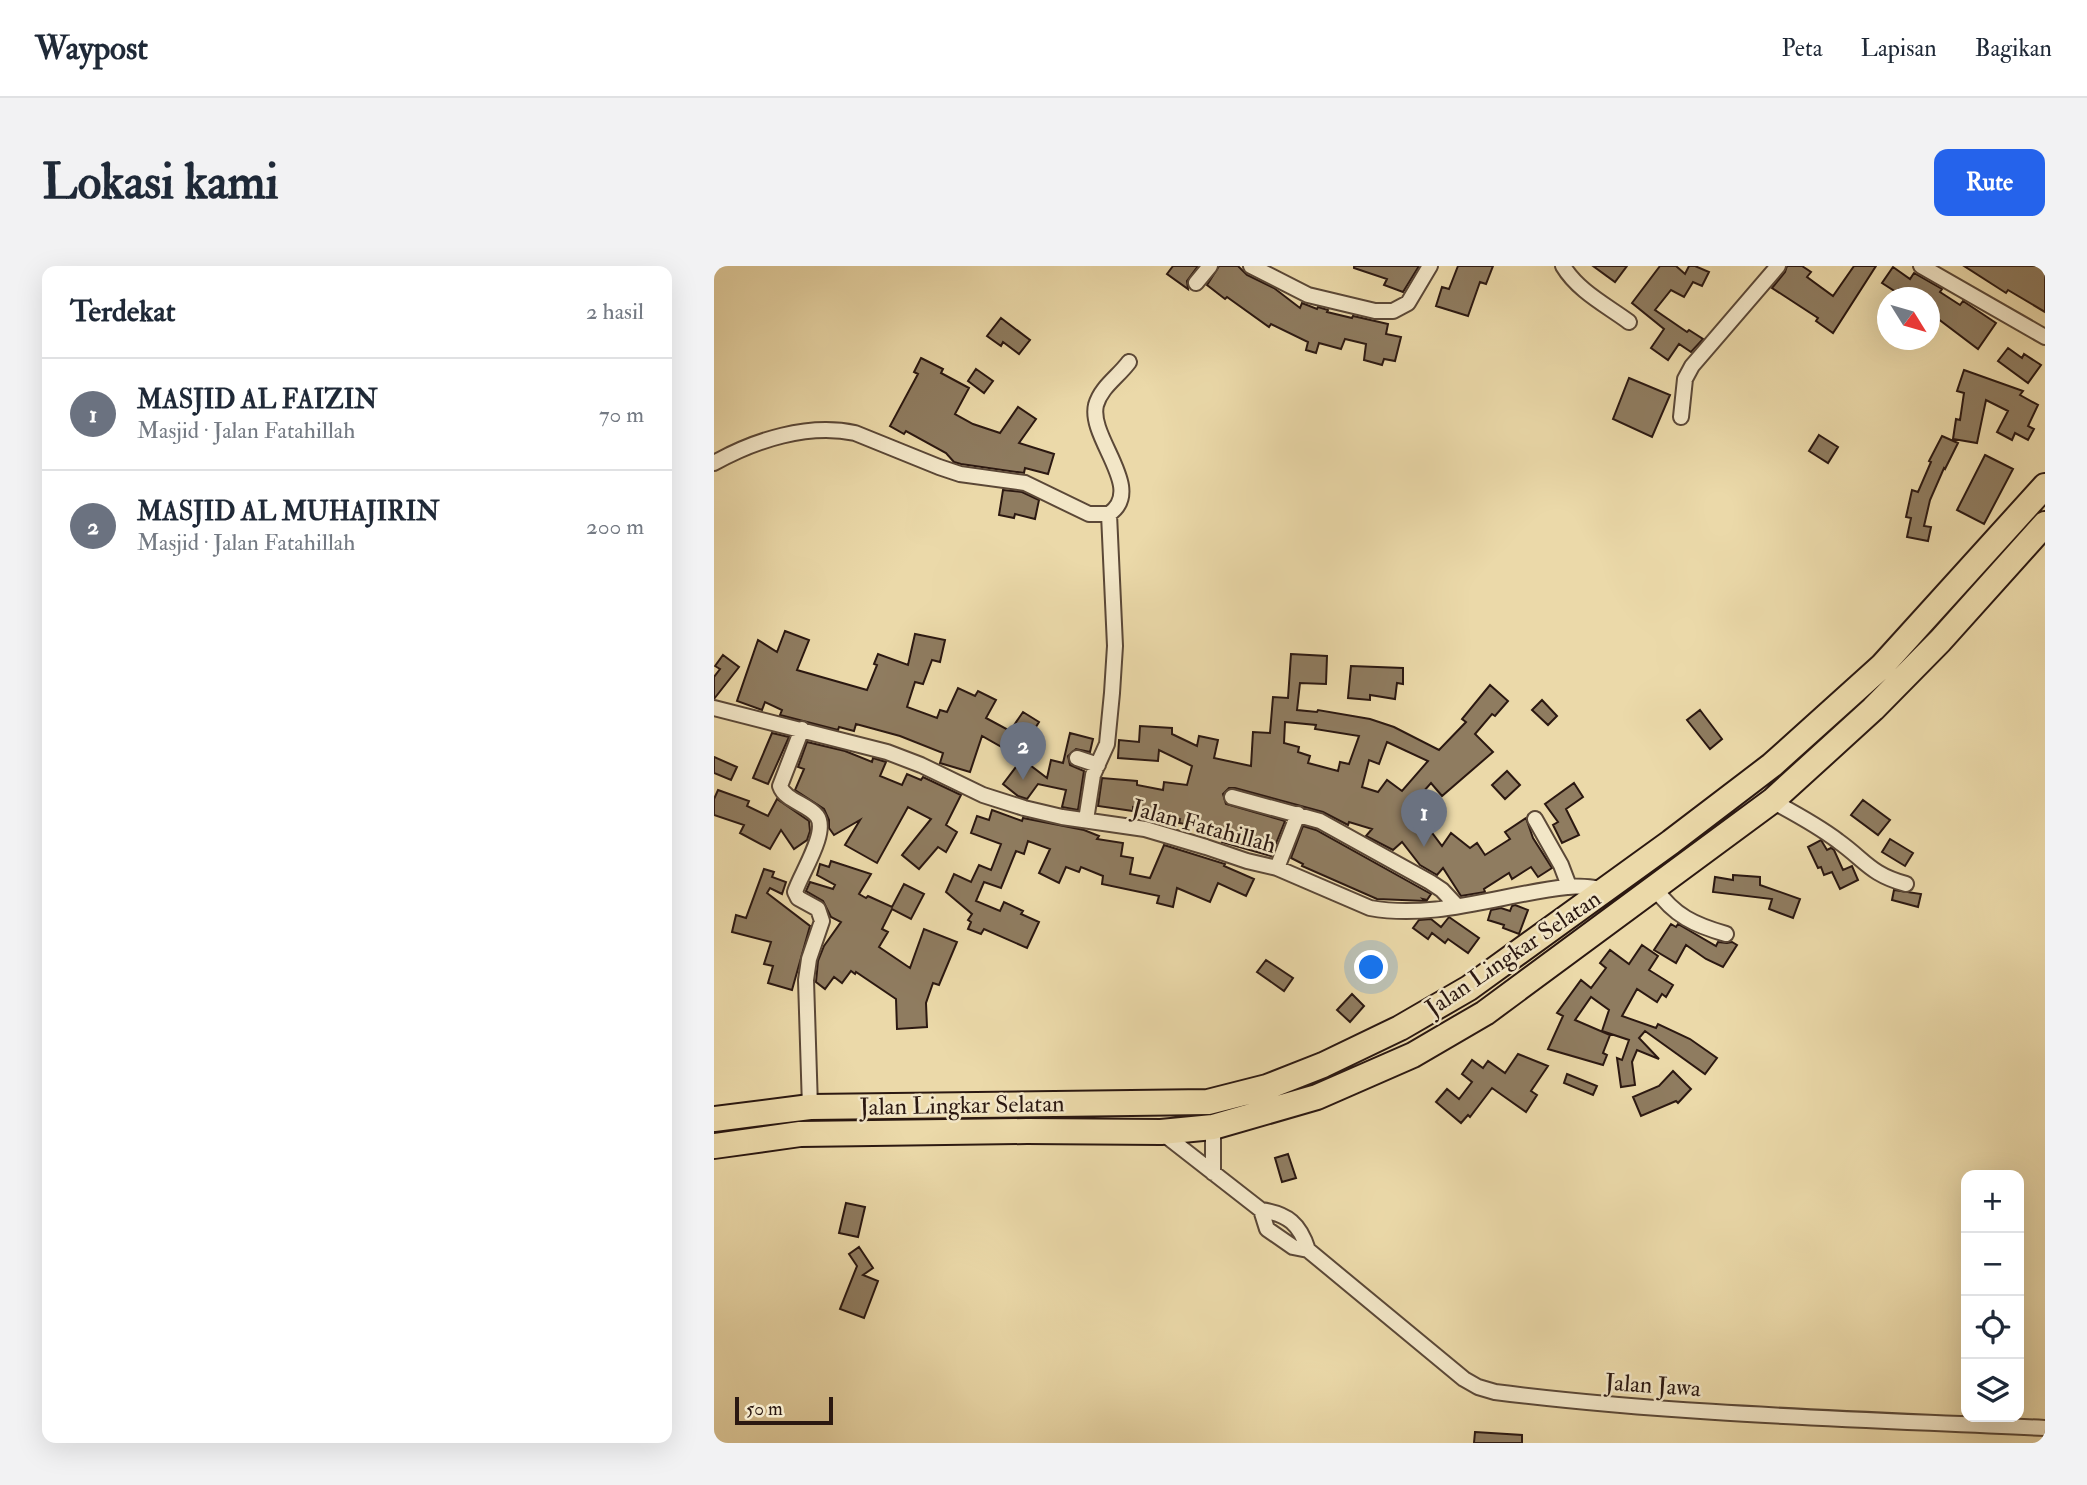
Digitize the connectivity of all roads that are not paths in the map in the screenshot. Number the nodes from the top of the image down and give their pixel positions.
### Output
1 (1210, 266) edge
2 (1251, 266) edge
3 (1430, 266) edge
4 (1563, 266) edge
5 (1778, 266) edge
6 (1921, 266) edge
7 (1196, 283) dead end
8 (1629, 322) dead end
9 (2045, 337) edge
10 (1129, 362) dead end
11 (1681, 417) dead end
12 (714, 463) edge
13 (2045, 486) edge
14 (1109, 514) junction
15 (2045, 524) edge
16 (2000, 556) junction
17 (714, 708) edge
18 (802, 729) junction
19 (1077, 758) dead end
20 (1098, 765) junction
21 (1232, 797) dead end
22 (1772, 801) junction
23 (1298, 814) junction
24 (1535, 819) dead end
25 (1086, 820) junction
26 (1277, 868) junction
27 (1906, 884) dead end
28 (1569, 886) junction
29 (1655, 888) junction
30 (1606, 890) junction
31 (1457, 906) junction
32 (1726, 934) dead end
33 (1272, 1098) junction
34 (810, 1107) junction
35 (714, 1119) edge
36 (1213, 1127) junction
37 (1161, 1132) junction
38 (714, 1146) edge
39 (1213, 1173) junction
40 (1261, 1210) junction
41 (1308, 1250) junction
42 (2045, 1428) edge

1 - 7 street
2 - 3 street
4 - 8 street
5 - 11 street
6 - 9 street
10 - 14 street
12 - 14 street
13 - 16 highway, Jalan Lingkar Selatan
14 - 20 street
15 - 16 highway, Jalan Lingkar Selatan
16 - 22 highway, Jalan Lingkar Selatan
16 - 30 highway, Jalan Lingkar Selatan
17 - 18 street, Jalan Fatahillah
18 - 25 street, Jalan Fatahillah
18 - 34 street
19 - 20 street
20 - 25 street
21 - 23 street
22 - 27 street
22 - 29 highway, Jalan Lingkar Selatan
23 - 26 street
23 - 31 street
24 - 28 street
25 - 26 street, Jalan Fatahillah
26 - 31 street, Jalan Fatahillah
28 - 30 street, Jalan Fatahillah
28 - 31 street, Jalan Fatahillah
29 - 32 street
29 - 33 highway, Jalan Lingkar Selatan
30 - 33 highway, Jalan Lingkar Selatan
33 - 34 highway, Jalan Lingkar Selatan
33 - 36 highway, Jalan Lingkar Selatan
34 - 35 highway, Jalan Lingkar Selatan
36 - 37 highway, Jalan Lingkar Selatan
36 - 39 street
37 - 38 highway, Jalan Lingkar Selatan
37 - 39 street, Jalan Jawa
39 - 40 street, Jalan Jawa
40 - 41 street, Jalan Jawa
40 - 41 street, Jalan Jawa
41 - 42 street, Jalan Jawa

